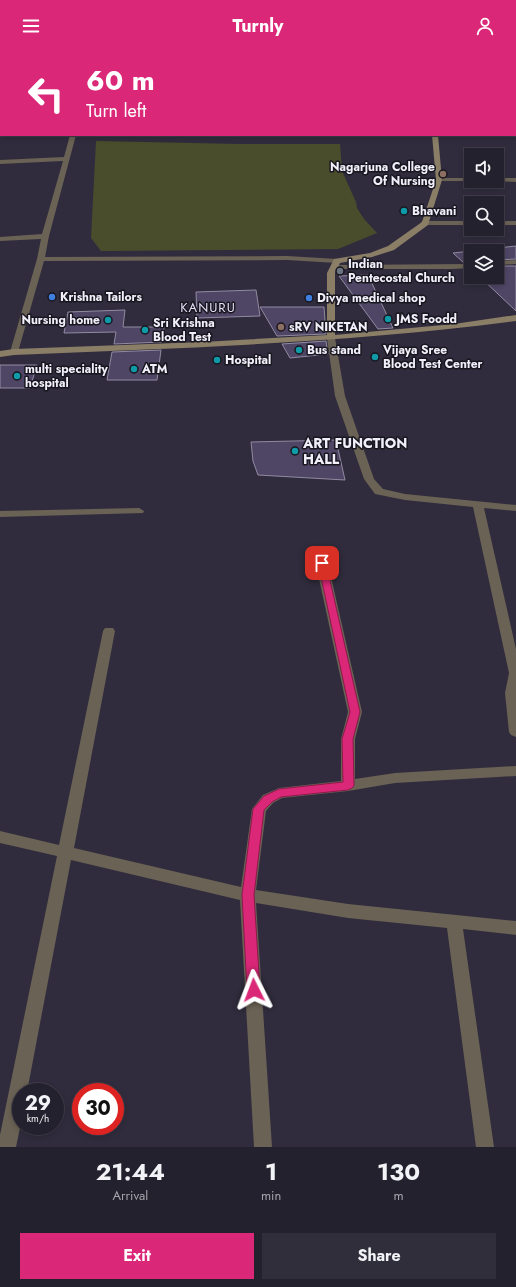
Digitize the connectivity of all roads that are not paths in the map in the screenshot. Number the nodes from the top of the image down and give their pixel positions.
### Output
1 (73, 136) edge
2 (435, 136) edge
3 (66, 159) junction
4 (0, 162) edge
5 (439, 180) junction
6 (464, 180) edge
7 (504, 180) edge
8 (516, 180) edge
9 (425, 223) junction
10 (464, 223) edge
11 (504, 223) edge
12 (516, 223) edge
13 (45, 236) junction
14 (0, 239) edge
15 (41, 259) junction
16 (516, 262) edge
17 (504, 263) edge
18 (336, 264) junction
19 (464, 266) edge
20 (516, 318) edge
21 (331, 338) junction
22 (14, 352) junction
23 (0, 354) edge
24 (478, 505) junction
25 (516, 508) edge
26 (139, 511) dead end
27 (0, 514) edge
28 (319, 551) dead end
29 (108, 631) dead end
30 (514, 693) edge
31 (516, 732) edge
32 (516, 771) edge
33 (348, 786) junction
34 (0, 837) edge
35 (64, 851) junction
36 (248, 895) junction
37 (454, 921) junction
38 (516, 928) edge
39 (7, 1147) edge
40 (263, 1147) edge
41 (485, 1147) edge

1 - 3 street
2 - 5 street
3 - 4 street
3 - 13 street
5 - 6 street
5 - 9 street
7 - 8 street
9 - 10 street
9 - 18 street
11 - 12 street
13 - 14 street
13 - 15 street
15 - 18 street
15 - 22 street
16 - 17 street
18 - 19 street
18 - 21 street
20 - 21 street
21 - 22 street
21 - 24 street
22 - 23 street
24 - 25 street
24 - 30 street
26 - 27 street
28 - 33 street
29 - 35 street
30 - 31 street
32 - 33 street
33 - 36 street
34 - 35 street
35 - 36 street
35 - 39 street
36 - 37 street
36 - 40 street
37 - 38 street
37 - 41 street

